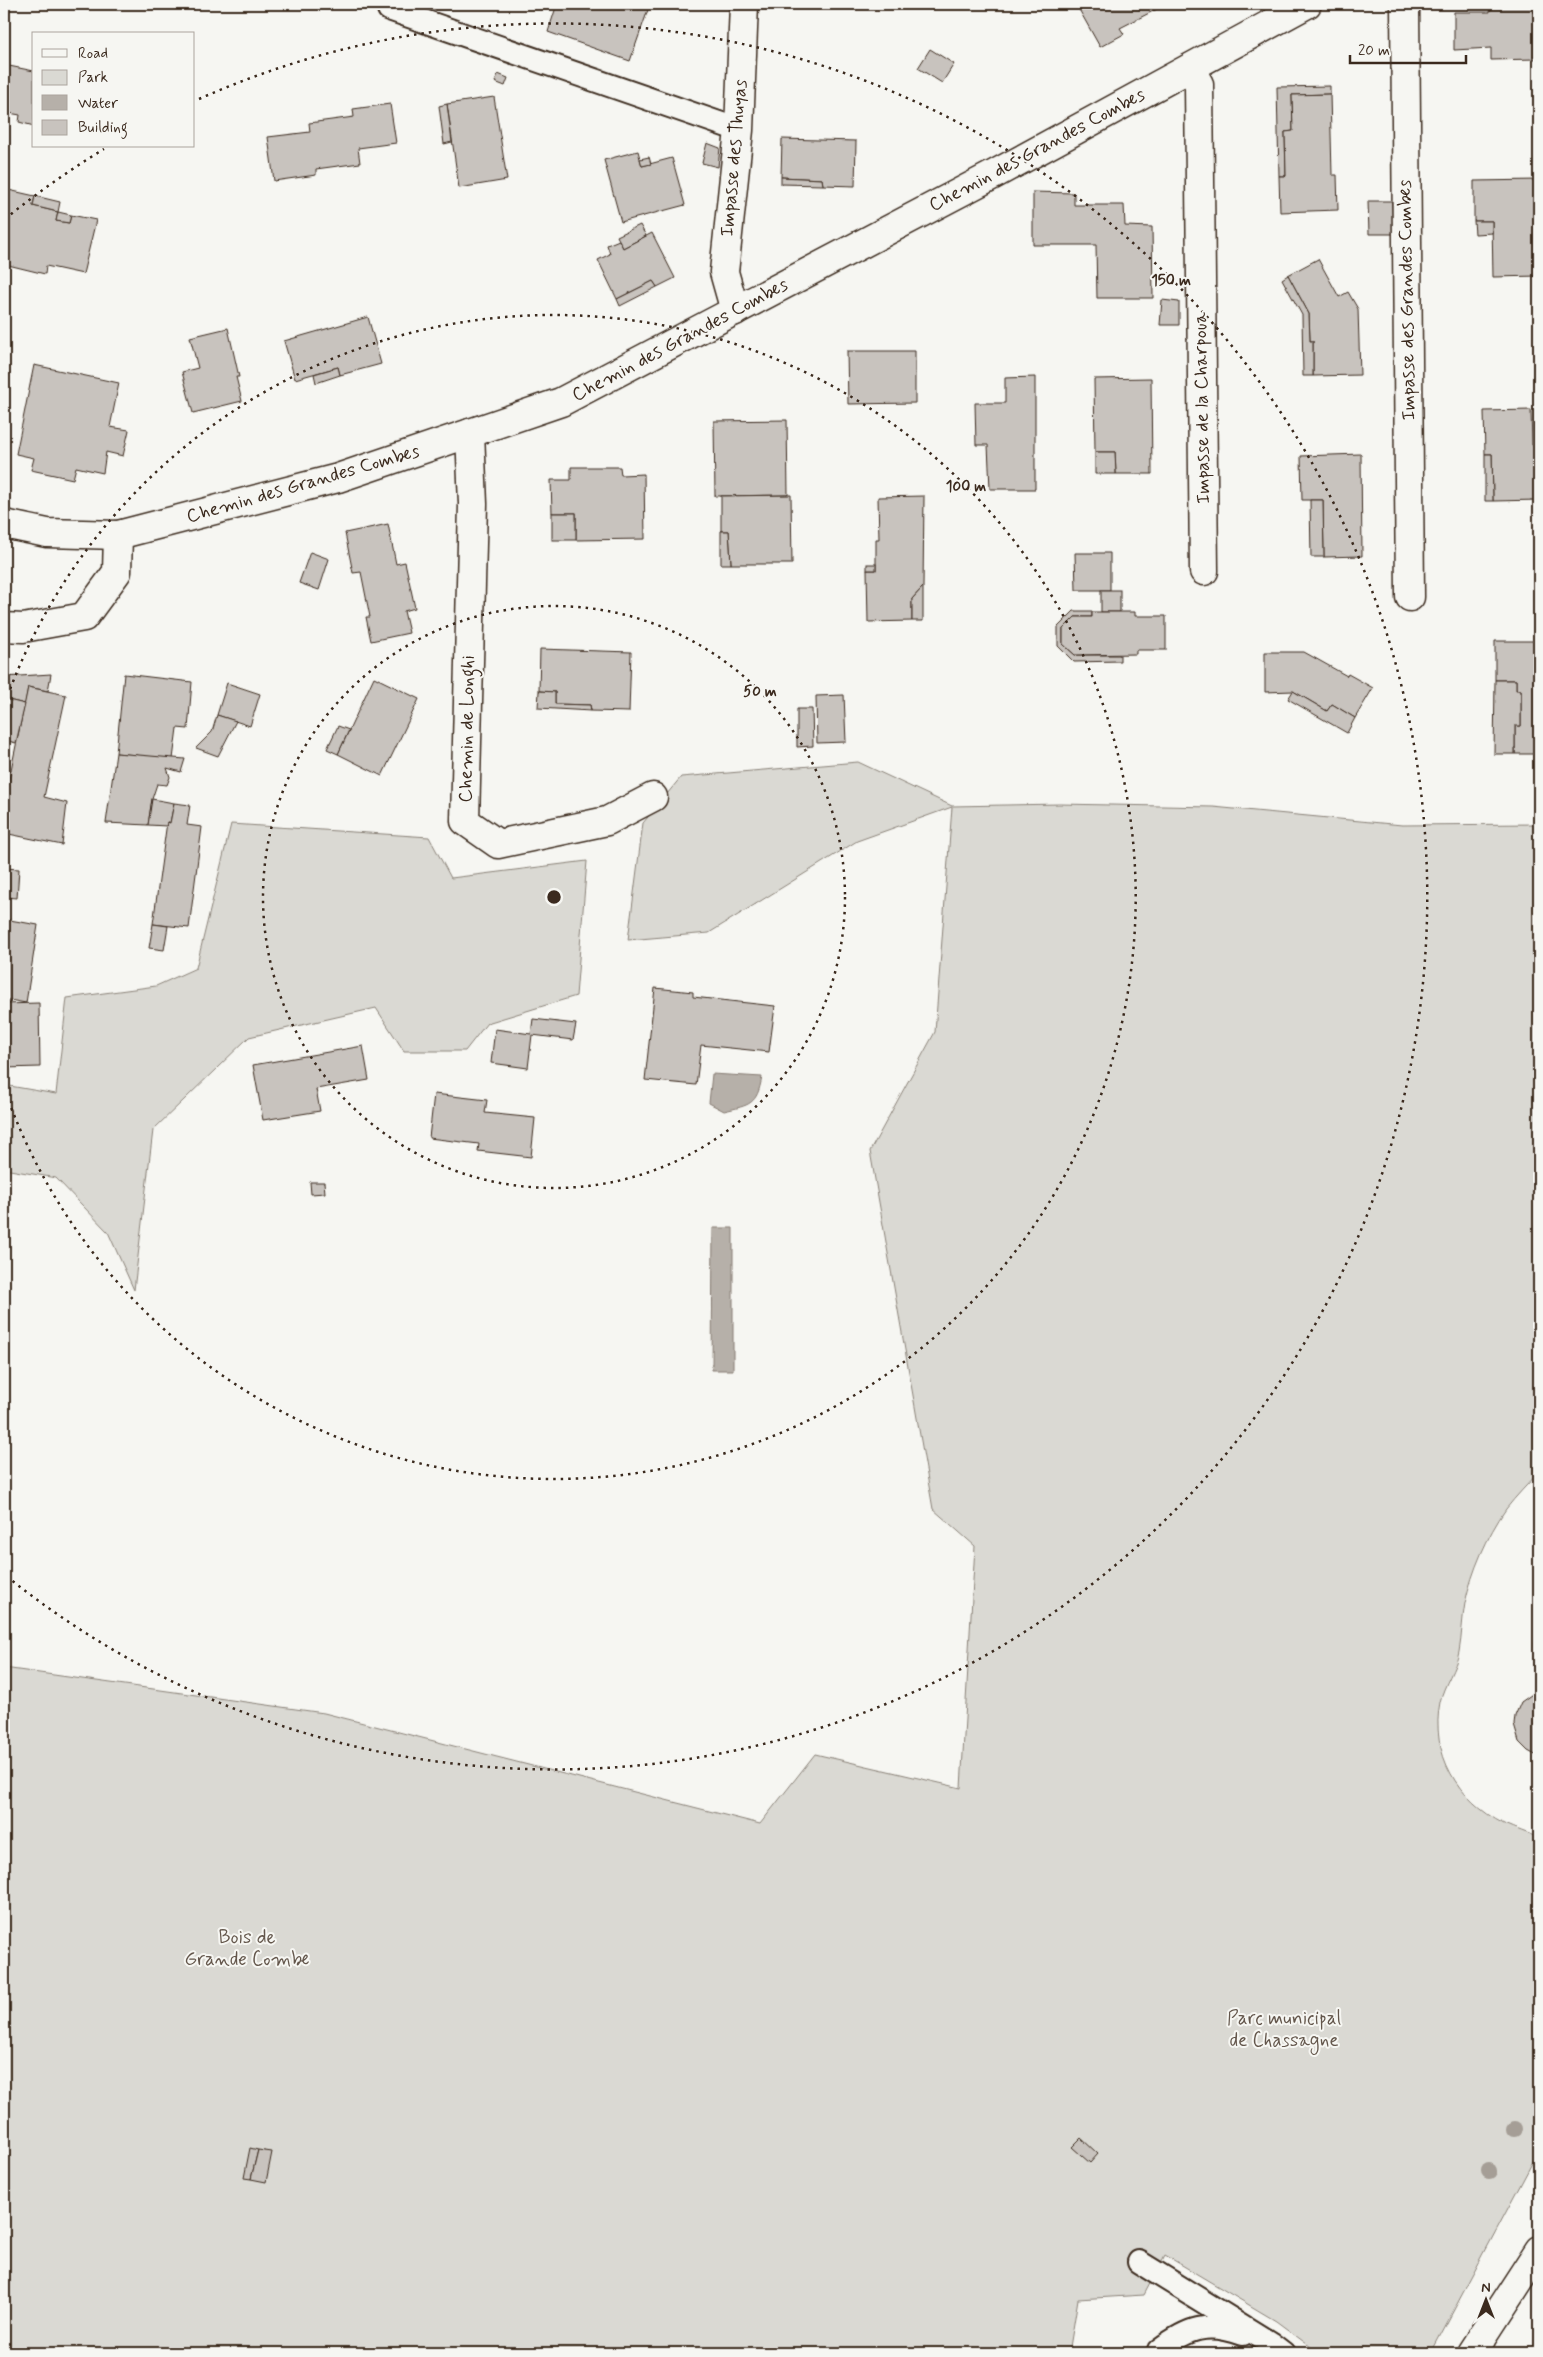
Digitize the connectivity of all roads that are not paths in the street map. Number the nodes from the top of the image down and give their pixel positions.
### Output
1 (744, 4) edge
2 (1307, 4) edge
3 (1404, 4) edge
4 (389, 8) dead end
5 (1190, 68) junction
6 (739, 130) junction
7 (735, 311) junction
8 (470, 433) junction
9 (4, 524) edge
10 (118, 535) junction
11 (1204, 571) dead end
12 (1410, 597) dead end
13 (4, 627) edge
14 (653, 797) dead end
15 (1539, 2250) edge
16 (1140, 2262) dead end
17 (1276, 2348) edge
18 (1158, 2353) edge
19 (1472, 2353) edge

1 - 6 street, Impasse des Thuyas
2 - 5 street, Chemin des Grandes Combes
3 - 12 street, Impasse des Grandes Combes
4 - 6 lane
5 - 7 street, Chemin des Grandes Combes
5 - 11 street, Impasse de la Charpoua
6 - 7 street, Impasse des Thuyas
7 - 8 street, Chemin des Grandes Combes
8 - 10 street, Chemin des Grandes Combes
8 - 14 street, Chemin de Longhi
9 - 10 street, Chemin des Grandes Combes
10 - 13 street
15 - 19 street
16 - 17 lane
17 - 18 lane

